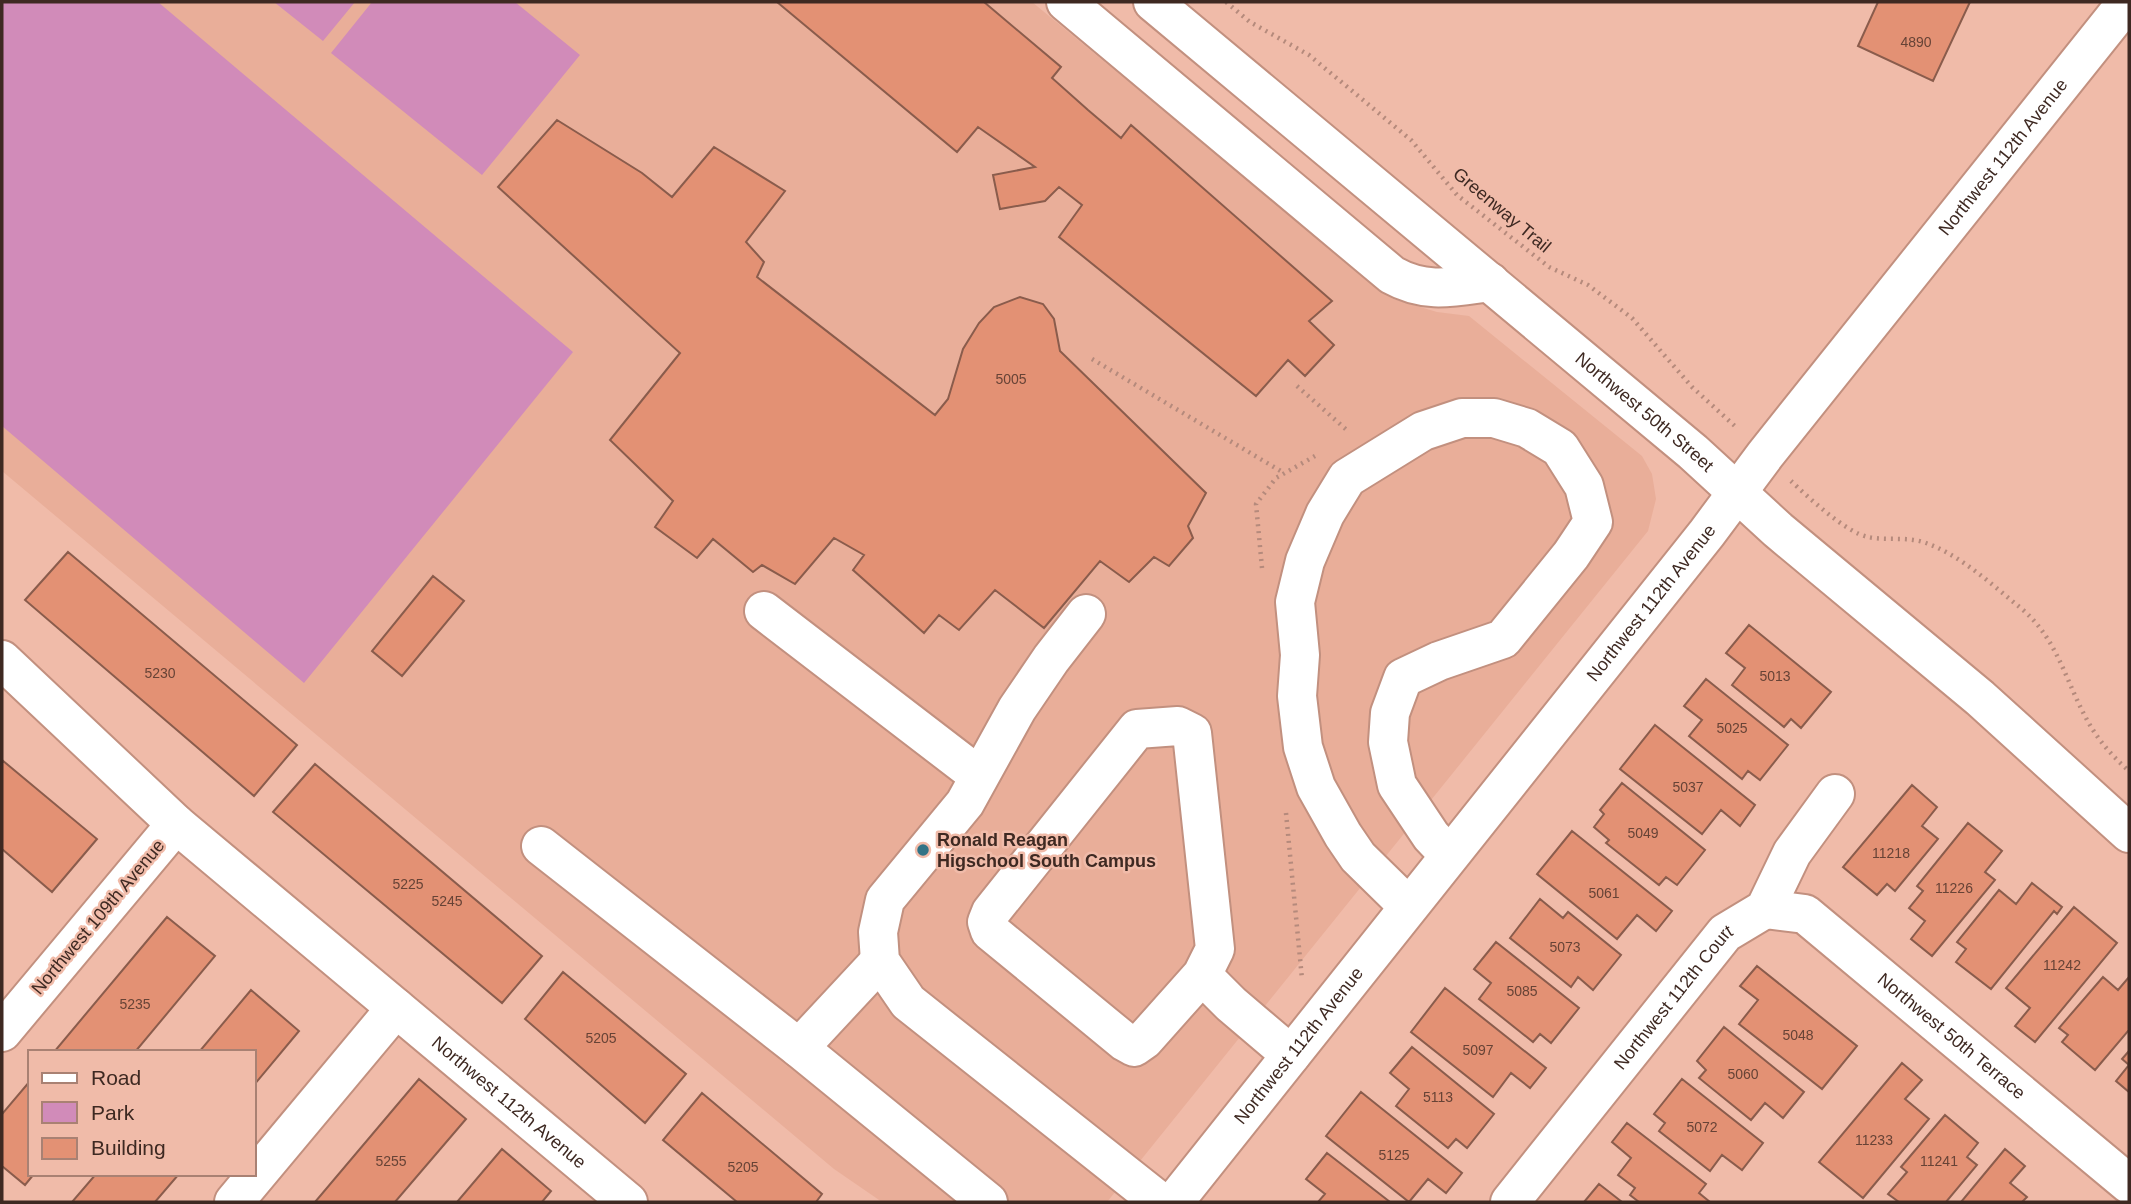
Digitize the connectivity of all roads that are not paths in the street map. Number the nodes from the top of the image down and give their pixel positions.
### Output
1 (1066, 2) edge
2 (1153, 2) edge
3 (2127, 2) edge
4 (1490, 282) junction
5 (1737, 492) junction
6 (764, 611) dead end
7 (1086, 614) dead end
8 (2, 660) edge
9 (979, 776) junction
10 (1835, 794) dead end
11 (176, 824) junction
12 (2129, 833) edge
13 (541, 846) dead end
14 (1449, 855) junction
15 (1408, 906) junction
16 (1765, 909) junction
17 (880, 961) junction
18 (1202, 975) junction
19 (396, 1007) junction
20 (2, 1032) edge
21 (799, 1048) junction
22 (1291, 1055) junction
23 (256, 1176) edge
24 (256, 1176) edge
25 (2129, 1184) edge
26 (622, 1200) edge
27 (234, 1202) edge
28 (988, 1202) edge
29 (1160, 1202) edge
30 (1174, 1202) edge
31 (1510, 1202) edge

1 - 4 street
2 - 4 street, Northwest 50th Street
3 - 5 street, Northwest 112th Avenue
4 - 5 street, Northwest 50th Street
5 - 12 street, Northwest 50th Street
5 - 14 street, Northwest 112th Avenue
6 - 9 street
7 - 9 street
8 - 11 street, Northwest 109th Avenue
9 - 17 street
10 - 16 street
11 - 19 street, Northwest 112th Avenue
11 - 20 street, Northwest 109th Avenue
13 - 21 street
14 - 15 street, Northwest 112th Avenue
14 - 15 street
15 - 22 street, Northwest 112th Avenue
16 - 25 street, Northwest 50th Terrace
16 - 31 street, Northwest 112th Court
17 - 21 street
17 - 29 street
18 - 18 street
18 - 22 street
19 - 24 street
19 - 26 street, Northwest 112th Avenue
21 - 28 street
22 - 30 street, Northwest 112th Avenue
23 - 27 street

